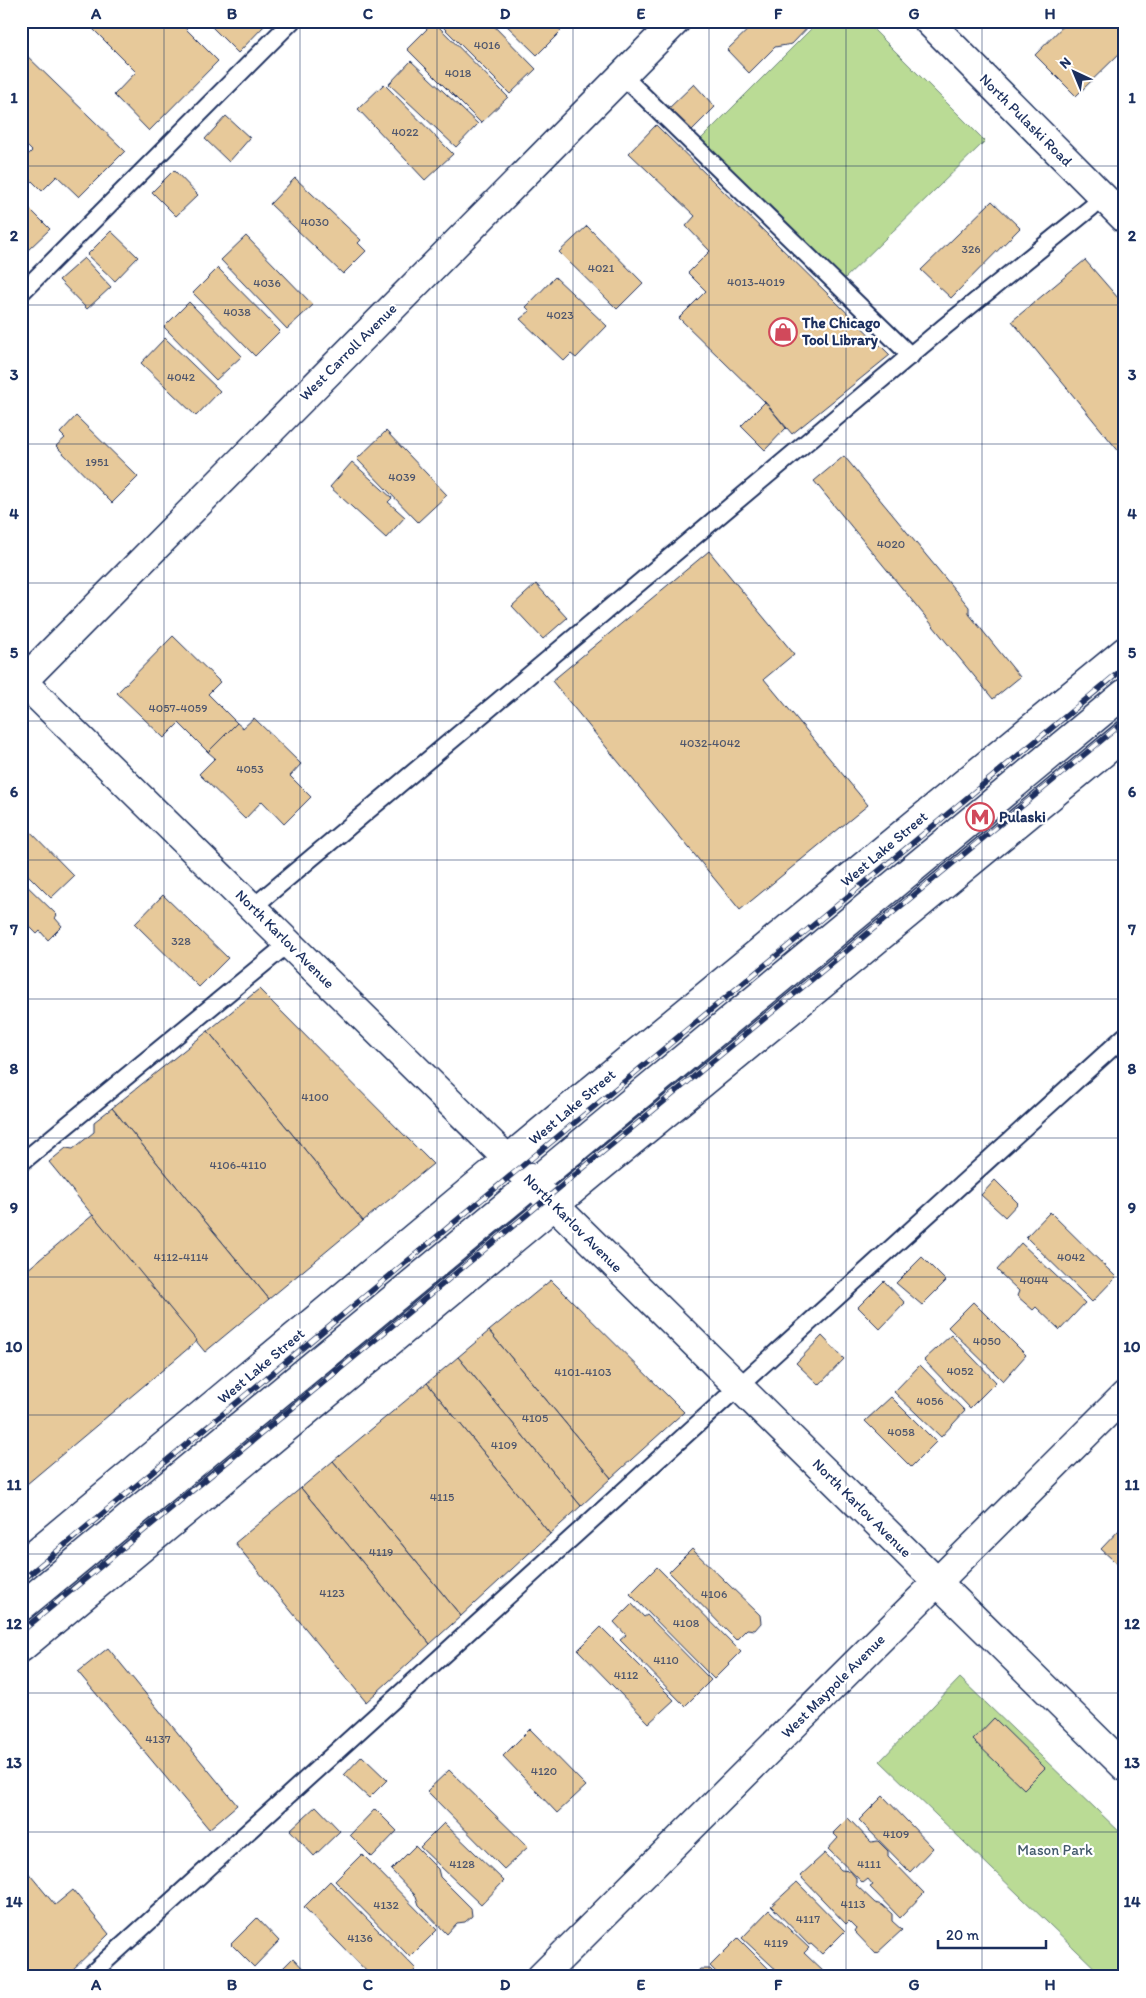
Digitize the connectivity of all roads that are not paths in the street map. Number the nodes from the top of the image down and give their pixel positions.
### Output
1 (292, 21) edge
2 (676, 21) edge
3 (928, 21) edge
4 (622, 76) junction
5 (1103, 198) junction
6 (1125, 219) edge
7 (21, 293) edge
8 (911, 356) junction
9 (1125, 650) edge
10 (22, 681) edge
11 (1125, 693) edge
12 (1125, 735) edge
13 (253, 908) junction
14 (289, 943) junction
15 (1125, 1036) edge
16 (509, 1160) junction
17 (21, 1163) edge
18 (532, 1183) junction
19 (555, 1205) junction
20 (738, 1386) junction
21 (1125, 1395) edge
22 (21, 1565) edge
23 (937, 1582) junction
24 (21, 1606) edge
25 (21, 1648) edge
26 (1125, 1767) edge
27 (88, 1977) edge
28 (541, 1977) edge

1 - 7 lane
2 - 4 main road, West Carroll Avenue
3 - 5 main road, North Pulaski Road
4 - 8 lane
4 - 10 main road, West Carroll Avenue
5 - 6 main road, North Pulaski Road
5 - 8 lane
8 - 13 lane
9 - 16 main road, West Lake Street
10 - 13 main road, North Karlov Avenue
11 - 18 main road
12 - 19 main road
13 - 14 main road, North Karlov Avenue
14 - 16 main road, North Karlov Avenue
14 - 17 lane
15 - 20 lane
16 - 18 main road, North Karlov Avenue
16 - 22 main road, West Lake Street
18 - 19 main road, North Karlov Avenue
18 - 24 main road
19 - 20 main road, North Karlov Avenue
19 - 25 main road
20 - 23 main road, North Karlov Avenue
20 - 27 lane
21 - 23 main road, West Maypole Avenue
23 - 26 main road, North Karlov Avenue
23 - 28 main road, West Maypole Avenue

